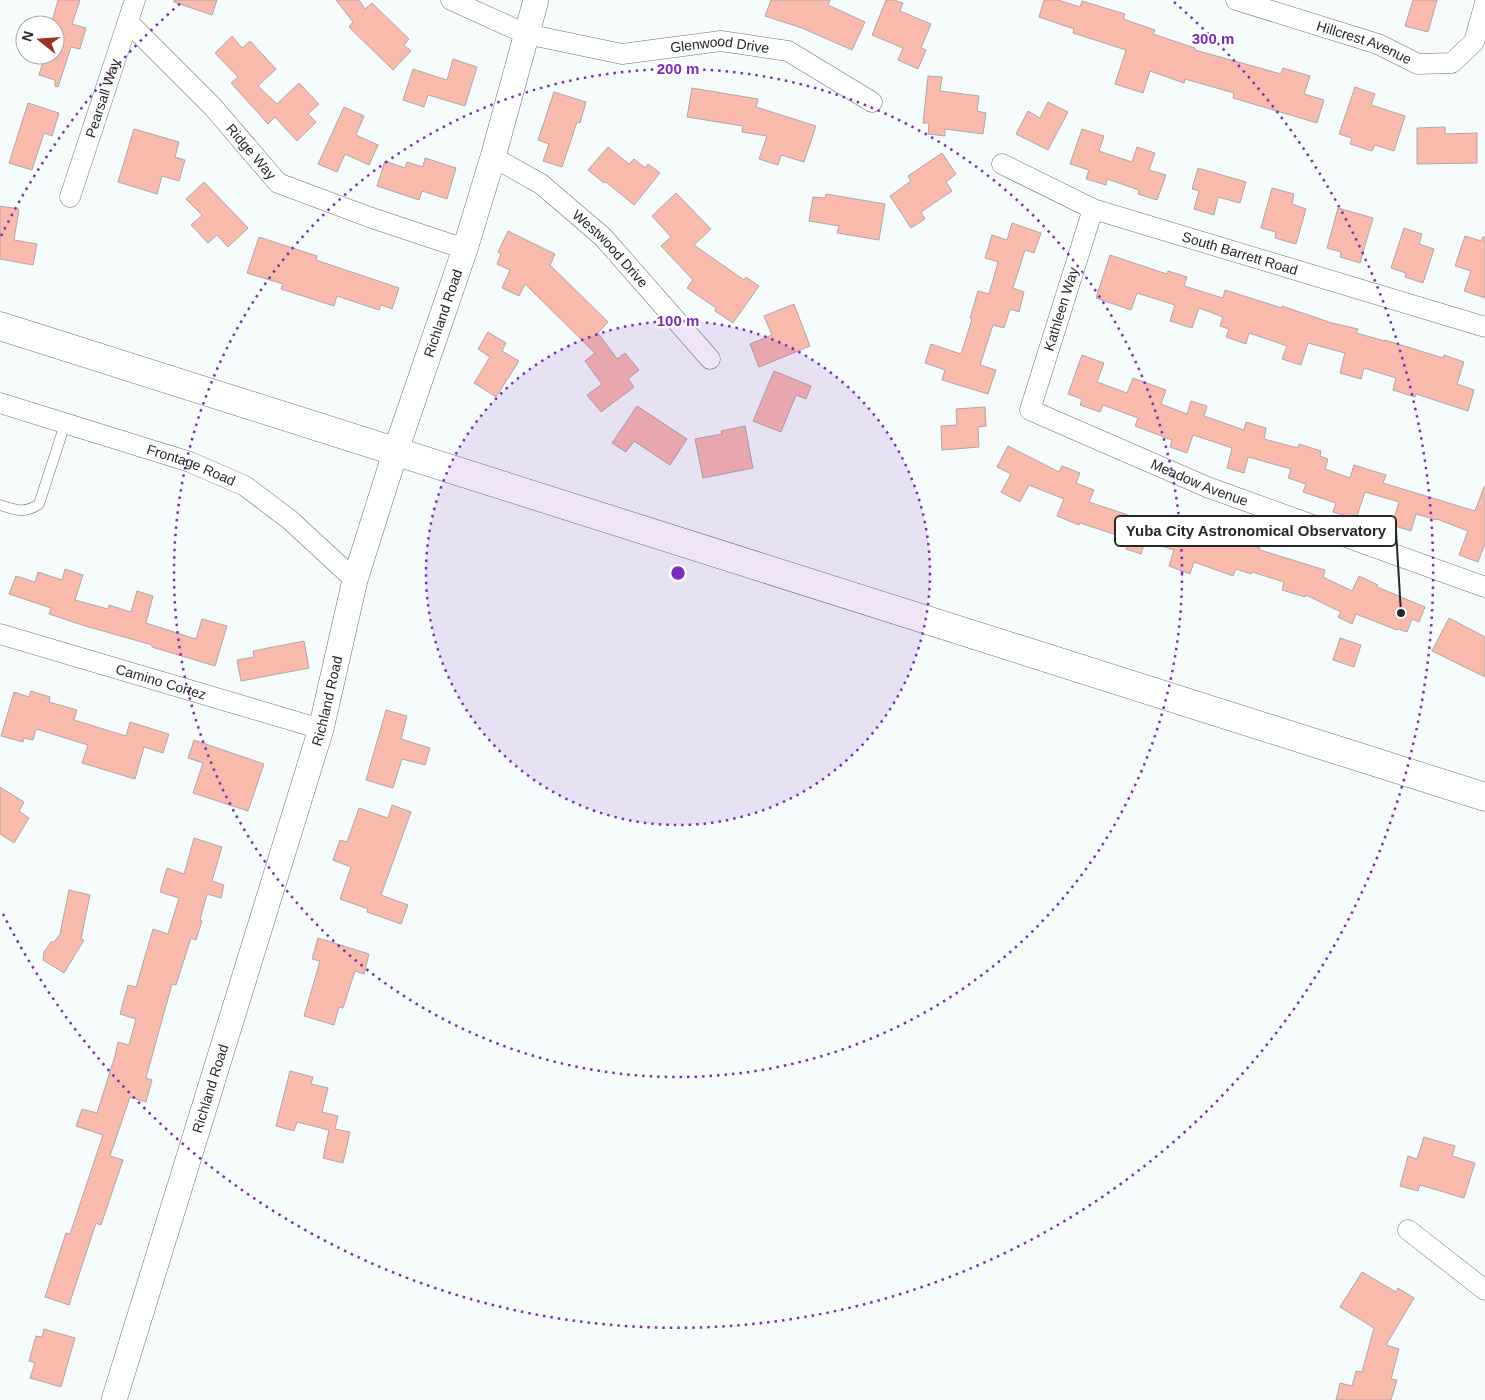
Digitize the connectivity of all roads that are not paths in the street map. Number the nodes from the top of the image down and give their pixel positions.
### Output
1 (135, 0) edge
2 (451, 0) edge
3 (536, 0) edge
4 (1236, 0) edge
5 (1485, 3) edge
6 (128, 22) junction
7 (526, 34) junction
8 (872, 102) dead end
9 (493, 157) junction
10 (1002, 164) dead end
11 (70, 197) dead end
12 (1093, 209) junction
13 (465, 249) junction
14 (0, 326) edge
15 (1485, 327) edge
16 (710, 359) dead end
17 (0, 404) edge
18 (1030, 410) joint
19 (65, 424) junction
20 (396, 450) junction
21 (0, 505) edge
22 (355, 580) junction
23 (1485, 586) edge
24 (0, 634) edge
25 (321, 729) junction
26 (1485, 797) edge
27 (1408, 1230) dead end
28 (1485, 1290) edge
29 (114, 1400) edge

1 - 6 street, Pearsall Way
2 - 7 street
3 - 7 street, Richland Road
4 - 5 street, Hillcrest Avenue
6 - 11 street, Pearsall Way
6 - 13 street, Ridge Way
7 - 8 street, Glenwood Drive
7 - 9 street, Richland Road
9 - 13 street, Richland Road
9 - 16 street, Westwood Drive
10 - 12 street, South Barrett Road
12 - 15 street, South Barrett Road
12 - 18 street, Kathleen Way
13 - 20 street, Richland Road
14 - 20 highway
17 - 19 street, Frontage Road
18 - 23 street, Meadow Avenue
19 - 21 lane
19 - 22 street, Frontage Road
20 - 22 street, Richland Road
20 - 26 highway
22 - 25 street, Richland Road
24 - 25 street, Camino Cortez
25 - 29 street, Richland Road
27 - 28 street

